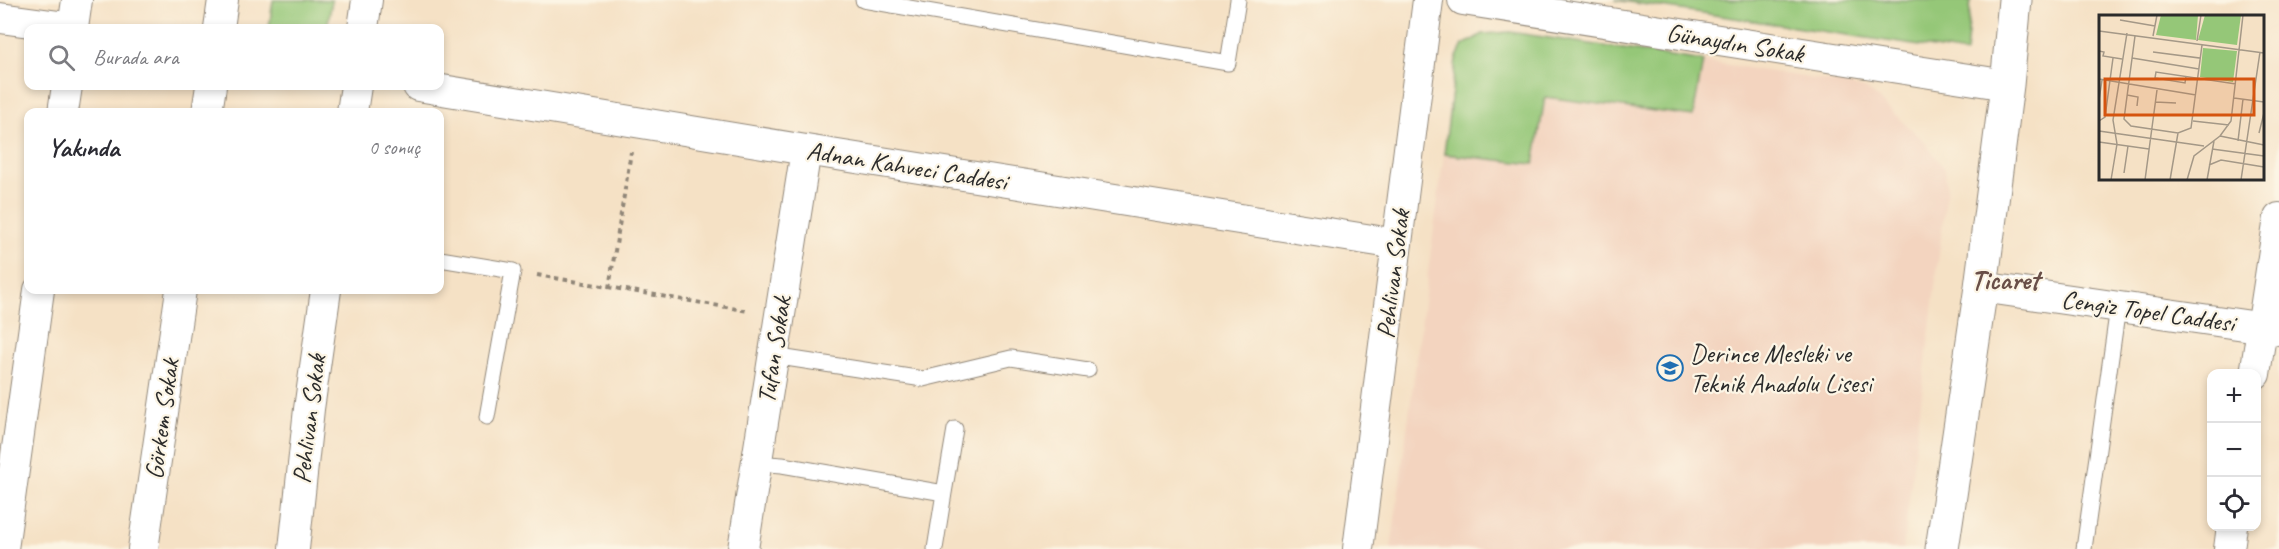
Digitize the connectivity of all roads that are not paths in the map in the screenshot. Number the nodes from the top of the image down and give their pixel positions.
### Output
1 (77, 0) edge
2 (223, 0) edge
3 (367, 0) edge
4 (863, 0) edge
5 (1238, 0) edge
6 (1428, 0) edge
7 (1462, 0) edge
8 (2014, 0) edge
9 (0, 18) edge
10 (44, 24) edge
11 (74, 24) edge
12 (220, 24) edge
13 (364, 24) edge
14 (2007, 85) junction
15 (66, 90) edge
16 (210, 90) edge
17 (355, 90) edge
18 (442, 90) edge
19 (64, 108) edge
20 (208, 108) edge
21 (353, 108) edge
22 (806, 150) junction
23 (2279, 218) edge
24 (1397, 244) junction
25 (444, 260) edge
26 (1981, 287) junction
27 (38, 294) edge
28 (180, 294) edge
29 (325, 294) edge
30 (2118, 307) junction
31 (2270, 329) edge
32 (773, 356) junction
33 (2257, 369) edge
34 (1088, 370) dead end
35 (487, 417) dead end
36 (955, 429) dead end
37 (756, 463) junction
38 (944, 493) junction
39 (2231, 531) edge
40 (3, 549) edge
41 (143, 549) edge
42 (294, 549) edge
43 (743, 549) edge
44 (935, 549) edge
45 (1358, 549) edge
46 (1942, 549) edge
47 (2084, 549) edge
48 (2229, 549) edge

1 - 11 street
2 - 12 street
3 - 13 street
4 - 5 lane
6 - 24 street, Pehlivan Sokak
7 - 14 street, Günaydın Sokak
8 - 14 street
9 - 10 street
14 - 26 street
15 - 19 street
16 - 20 street
17 - 21 street
18 - 22 street, Adnan Kahveci Caddesi
22 - 24 street, Adnan Kahveci Caddesi
22 - 32 street, Tufan Sokak
23 - 31 street
24 - 45 street, Pehlivan Sokak
25 - 35 lane
26 - 30 street, Cengiz Topel Caddesi
26 - 46 street
27 - 40 street
28 - 41 street, Görkem Sokak
29 - 42 street, Pehlivan Sokak
30 - 31 street, Cengiz Topel Caddesi
30 - 47 lane
31 - 33 street
32 - 34 lane
32 - 37 street, Tufan Sokak
36 - 38 lane
37 - 38 lane
37 - 43 street, Tufan Sokak
38 - 44 lane
39 - 48 street

